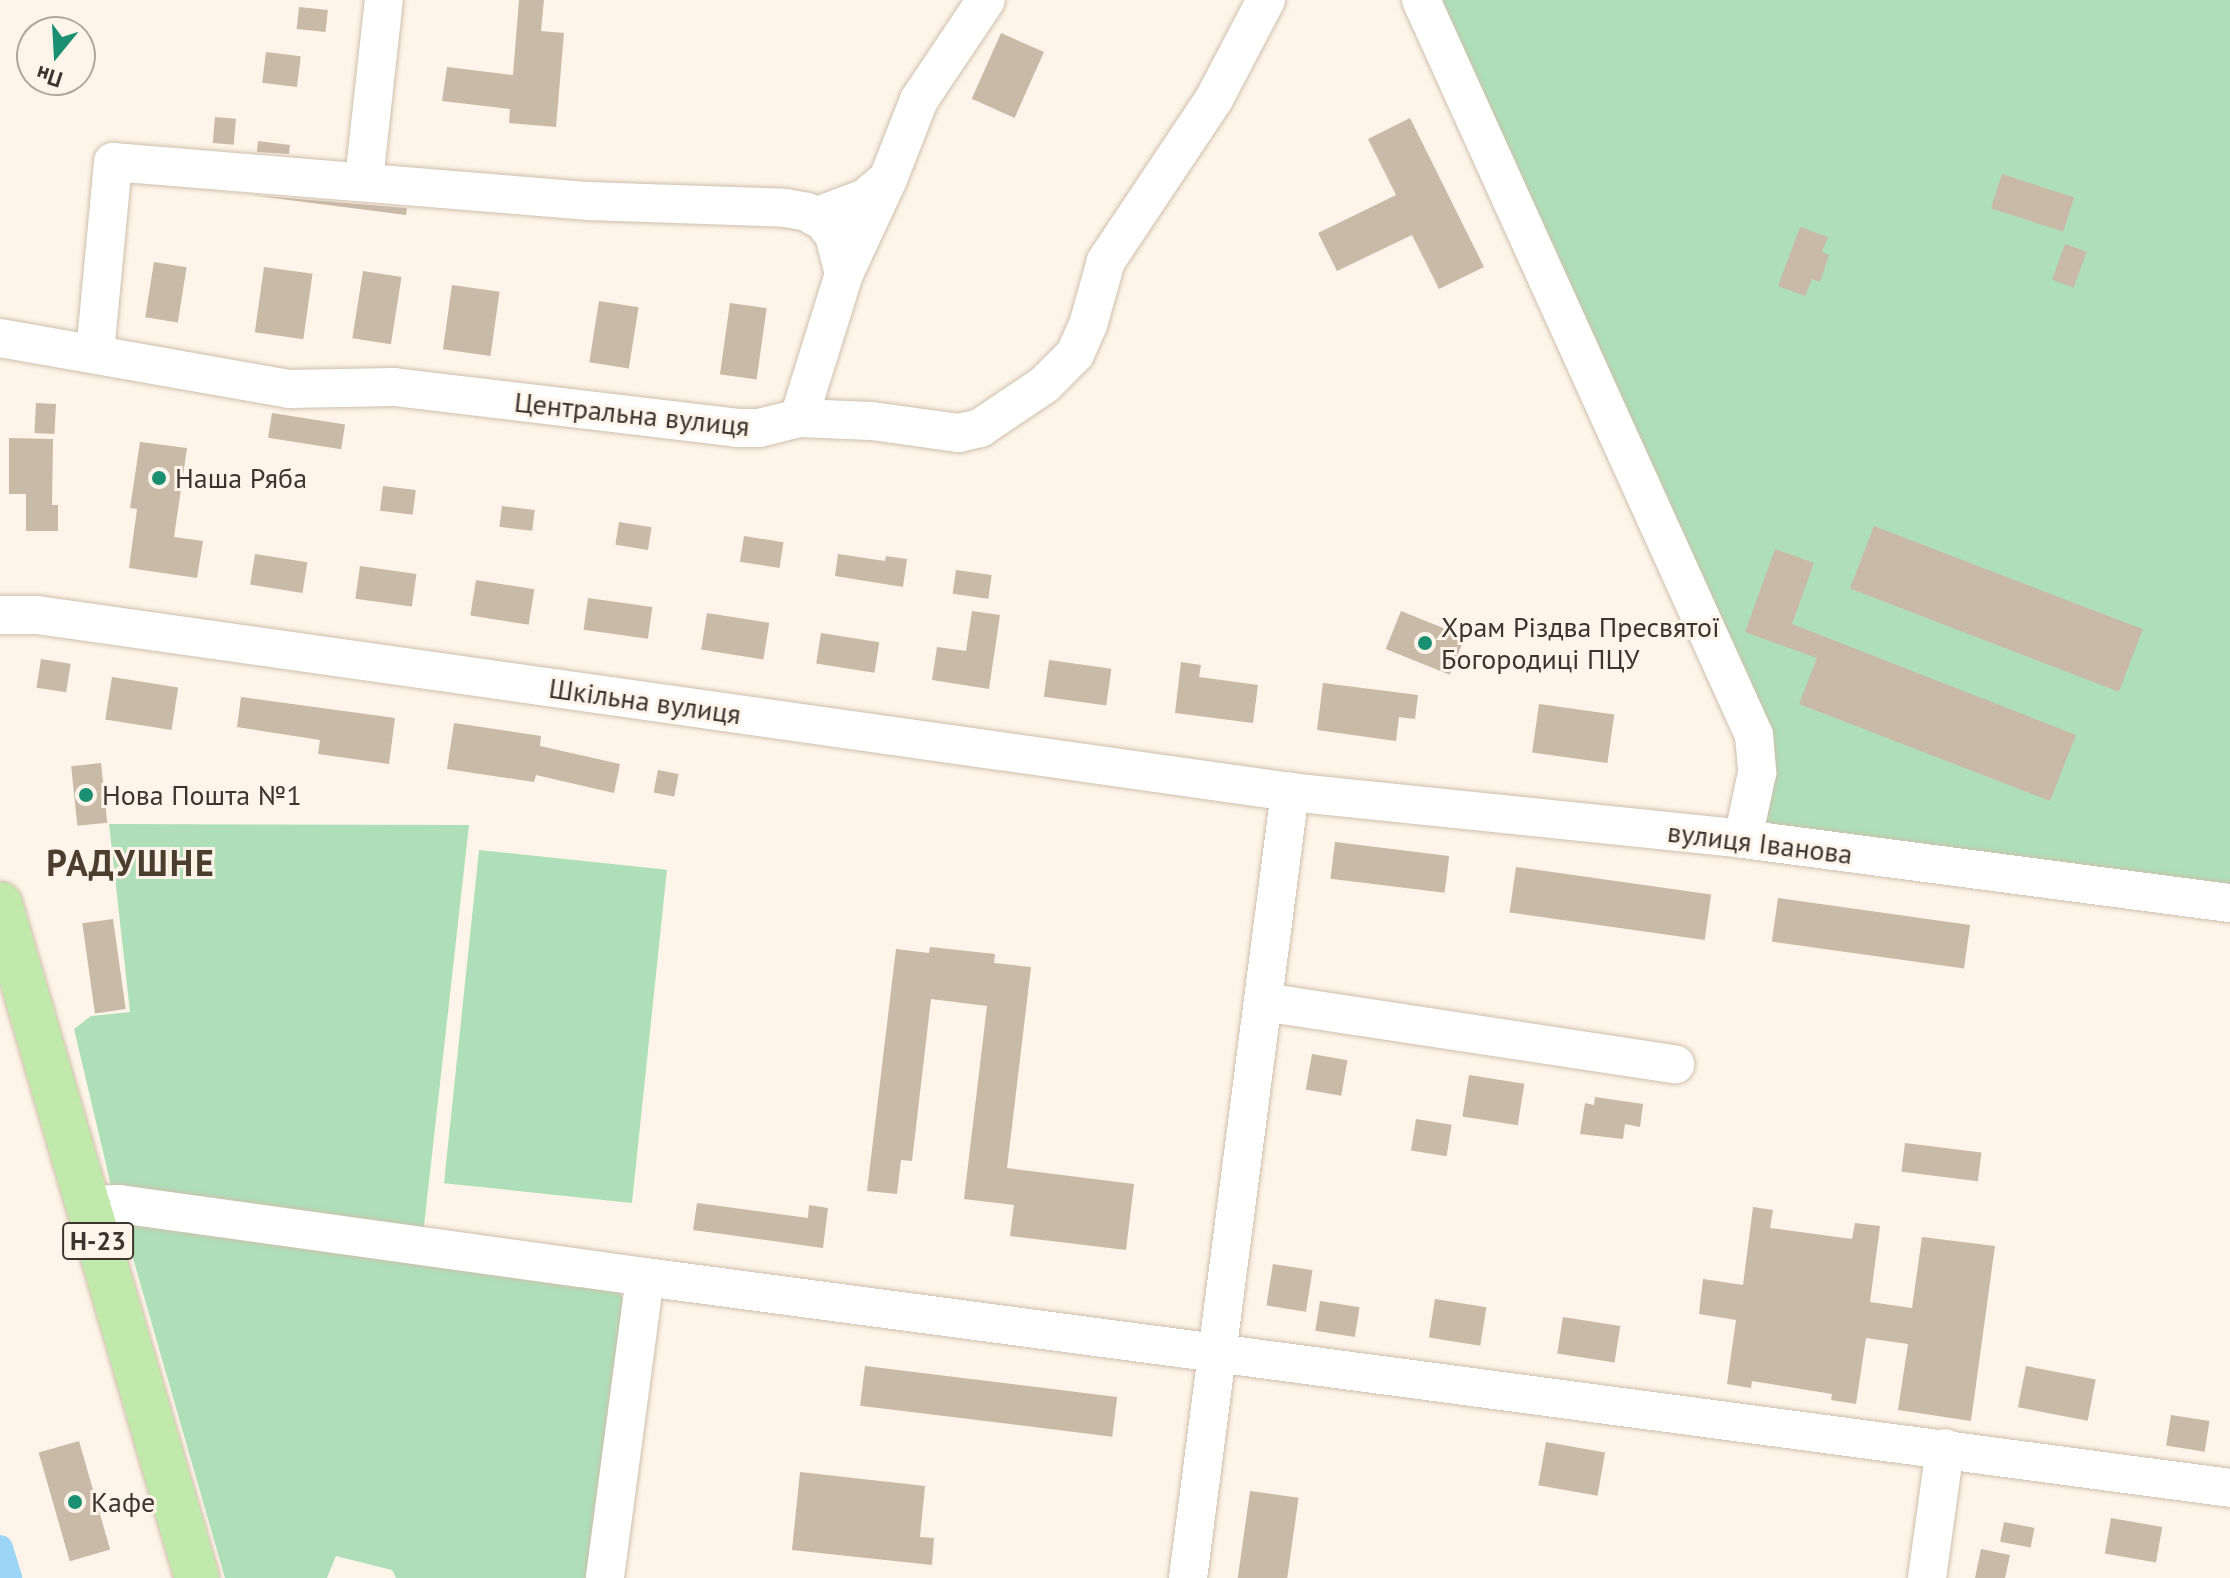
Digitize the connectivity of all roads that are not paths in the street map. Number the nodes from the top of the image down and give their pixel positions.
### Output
1 (384, 0) edge
2 (986, 0) edge
3 (1266, 0) edge
4 (1421, 0) edge
5 (888, 179) junction
6 (364, 180) junction
7 (815, 217) junction
8 (844, 274) junction
9 (0, 338) edge
10 (95, 353) junction
11 (799, 418) junction
12 (0, 615) edge
13 (1290, 792) junction
14 (1743, 839) junction
15 (2230, 903) edge
16 (0, 904) edge
17 (1263, 1002) junction
18 (1675, 1064) dead end
19 (88, 1205) junction
20 (645, 1277) junction
21 (1218, 1353) junction
22 (1945, 1448) junction
23 (2230, 1488) edge
24 (197, 1578) edge
25 (605, 1578) edge
26 (1188, 1578) edge
27 (1927, 1578) edge

1 - 6 street
2 - 5 street
3 - 11 street, Центральна вулиця
4 - 14 street
5 - 7 street
5 - 8 street
6 - 7 street
6 - 10 street
7 - 8 street
8 - 11 street
9 - 10 street, Центральна вулиця
10 - 11 street, Центральна вулиця
12 - 13 street, Шкільна вулиця
13 - 14 street, вулиця Іванова
13 - 17 street
14 - 15 street, вулиця Іванова
16 - 19 main road, Н-23
17 - 18 street
17 - 21 street
19 - 20 street
19 - 24 main road, Н-23
20 - 21 street
20 - 25 street
21 - 22 street
21 - 26 street
22 - 23 street
22 - 27 street

